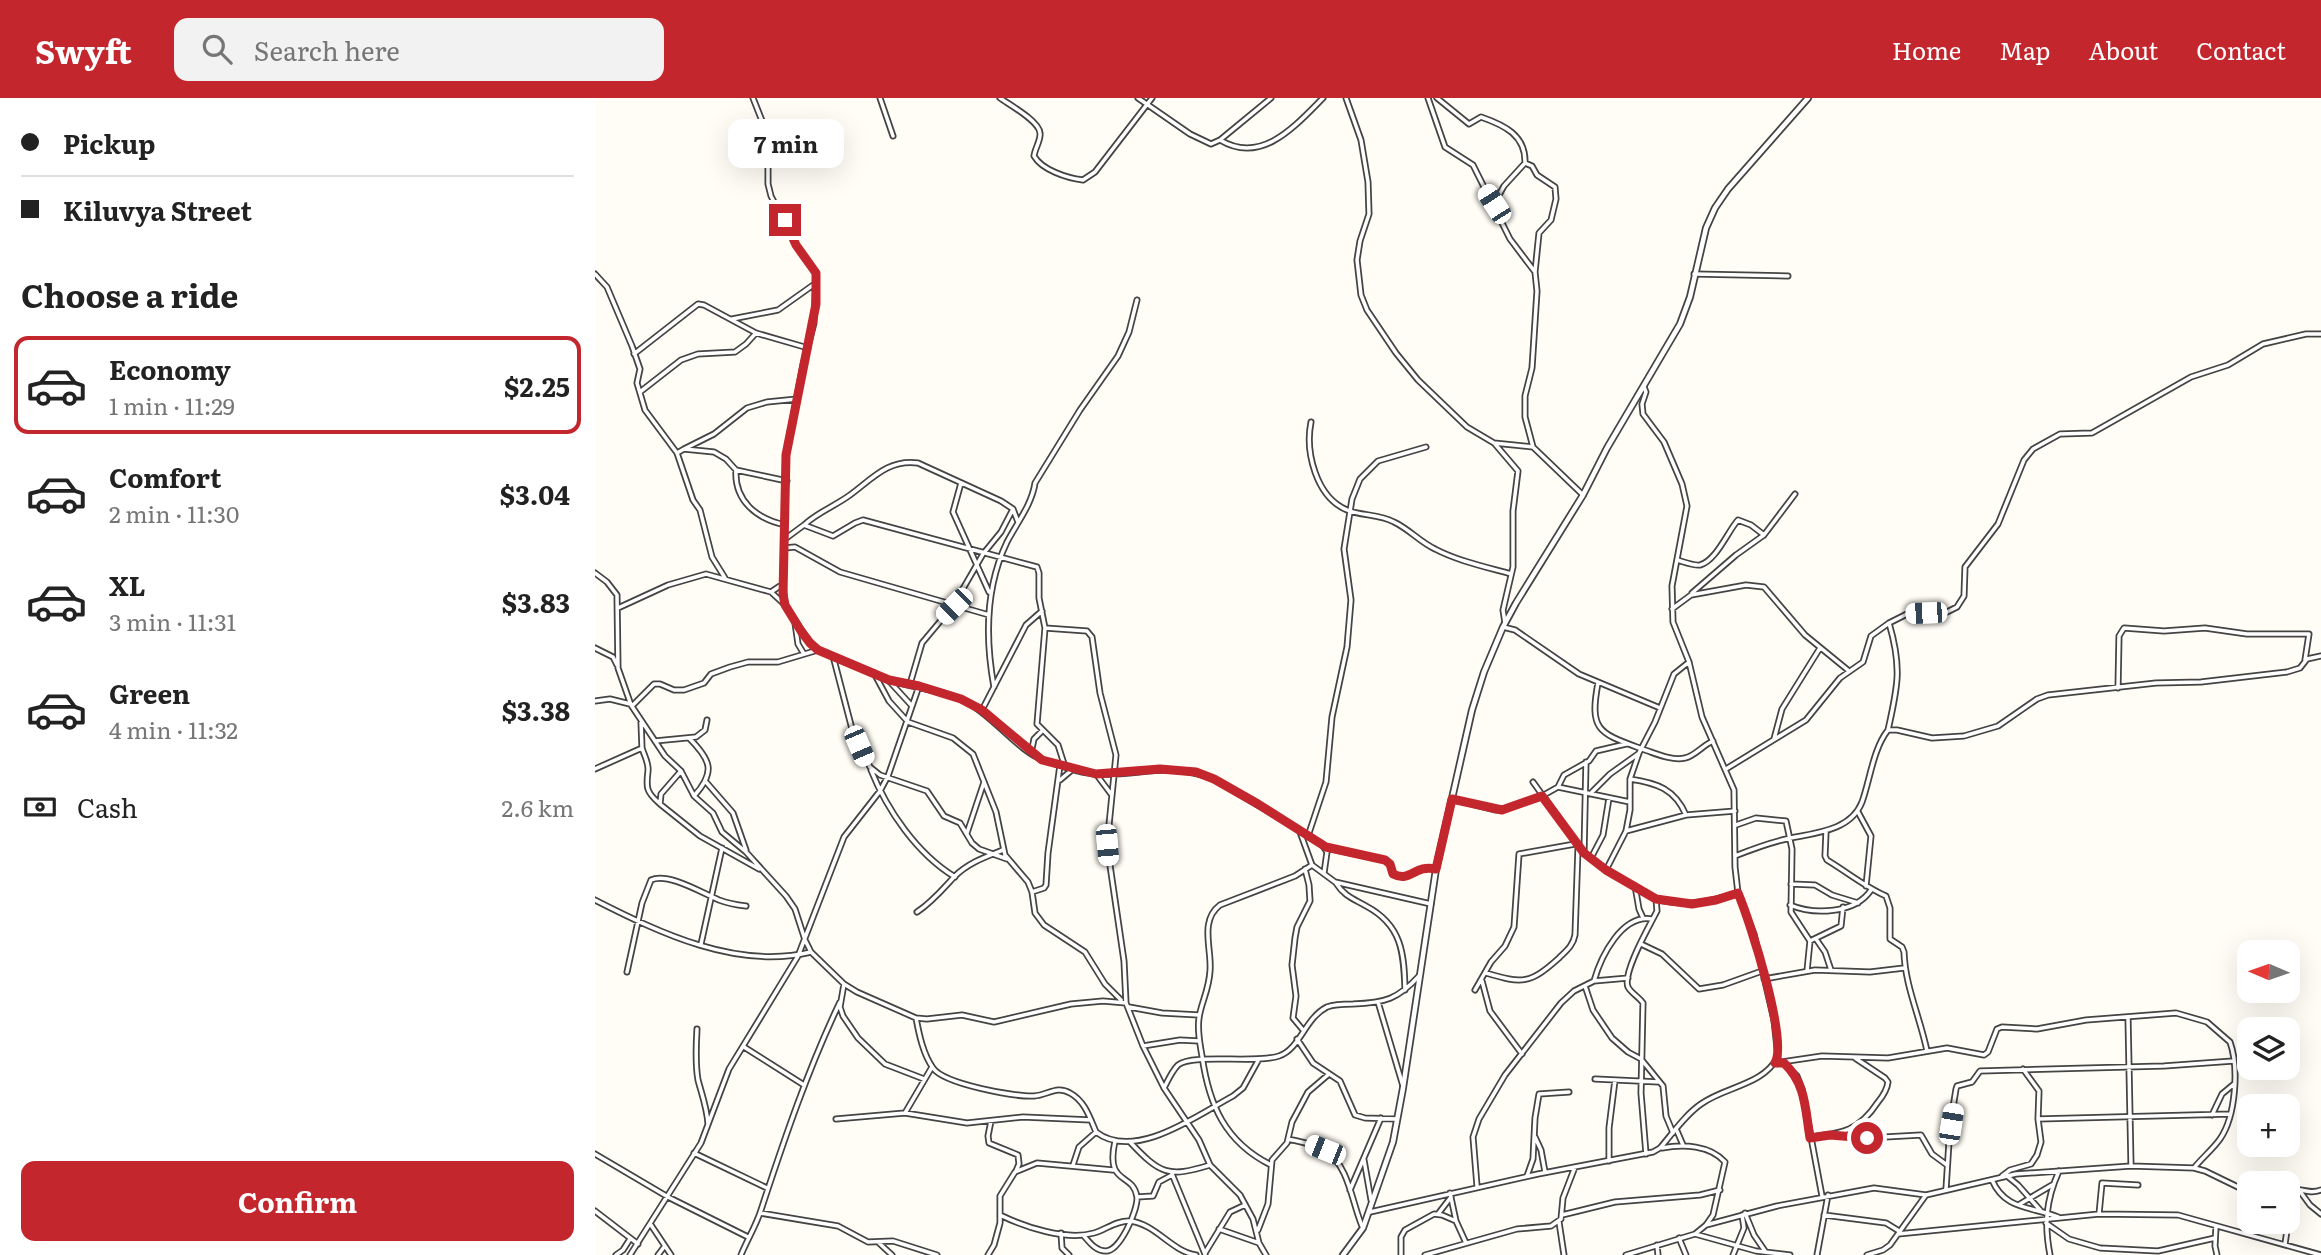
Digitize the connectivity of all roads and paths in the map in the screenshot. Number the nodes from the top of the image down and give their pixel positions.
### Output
1 (753, 98) edge
2 (880, 98) edge
3 (1000, 98) edge
4 (1138, 98) edge
5 (1152, 98) edge
6 (1271, 98) edge
7 (1323, 98) edge
8 (1346, 98) edge
9 (1428, 98) edge
10 (1437, 98) edge
11 (1808, 98) edge
12 (1147, 105) junction
13 (893, 136) dead end
14 (1220, 140) junction
15 (1525, 163) junction
16 (1494, 204) junction
17 (1535, 272) junction
18 (595, 274) edge
19 (1694, 274) junction
20 (1788, 276) dead end
21 (816, 283) junction
22 (1137, 300) dead end
23 (730, 320) junction
24 (756, 333) junction
25 (2321, 334) edge
26 (808, 348) junction
27 (634, 354) junction
28 (1644, 387) junction
29 (640, 392) junction
30 (797, 399) junction
31 (1311, 422) dead end
32 (1494, 443) junction
33 (1426, 447) dead end
34 (1533, 447) junction
35 (684, 449) junction
36 (677, 453) junction
37 (736, 470) junction
38 (787, 481) junction
39 (961, 483) junction
40 (1795, 494) dead end
41 (1583, 495) junction
42 (1013, 509) junction
43 (1350, 511) junction
44 (1018, 522) junction
45 (785, 525) junction
46 (804, 525) junction
47 (1764, 535) junction
48 (785, 539) junction
49 (784, 548) junction
50 (970, 550) junction
51 (983, 554) junction
52 (1000, 558) junction
53 (1677, 560) junction
54 (977, 564) junction
55 (595, 573) edge
56 (1511, 574) junction
57 (725, 578) junction
58 (783, 584) junction
59 (771, 592) junction
60 (990, 594) junction
61 (1691, 594) junction
62 (785, 605) junction
63 (954, 606) junction
64 (618, 608) junction
65 (1671, 610) junction
66 (1042, 611) junction
67 (989, 615) junction
68 (794, 619) junction
69 (1889, 622) junction
70 (1504, 625) junction
71 (1045, 628) junction
72 (595, 648) edge
73 (1820, 648) junction
74 (818, 650) junction
75 (804, 654) junction
76 (833, 656) junction
77 (2321, 656) edge
78 (2305, 660) junction
79 (1689, 662) junction
80 (618, 668) junction
81 (1849, 671) junction
82 (874, 673) junction
83 (889, 680) junction
84 (1598, 682) junction
85 (911, 684) junction
86 (919, 686) junction
87 (994, 687) junction
88 (2118, 688) junction
89 (595, 701) edge
90 (632, 705) junction
91 (912, 706) junction
92 (1660, 708) junction
93 (982, 710) junction
94 (640, 719) junction
95 (707, 720) dead end
96 (908, 722) junction
97 (1042, 730) junction
98 (1888, 730) junction
99 (689, 738) junction
100 (1774, 739) junction
101 (655, 741) junction
102 (1713, 741) junction
103 (1626, 744) junction
104 (642, 748) junction
105 (1640, 751) junction
106 (1031, 753) junction
107 (1586, 762) junction
108 (1063, 766) junction
109 (870, 767) junction
110 (595, 769) edge
111 (1073, 769) junction
112 (1726, 769) junction
113 (681, 771) junction
114 (1096, 774) junction
115 (1114, 774) junction
116 (888, 776) junction
117 (1630, 779) junction
118 (1059, 781) junction
119 (706, 782) junction
120 (984, 782) junction
121 (1533, 782) dead end
122 (1558, 787) junction
123 (880, 791) junction
124 (1585, 791) junction
125 (1591, 792) junction
126 (1111, 794) junction
127 (694, 796) junction
128 (1542, 796) junction
129 (1609, 797) junction
130 (1452, 799) junction
131 (1630, 802) junction
132 (660, 804) junction
133 (1735, 811) junction
134 (1858, 812) junction
135 (1686, 815) junction
136 (1736, 825) junction
137 (1299, 830) junction
138 (1626, 831) junction
139 (1826, 832) junction
140 (967, 833) junction
141 (1308, 836) junction
142 (1791, 838) junction
143 (1577, 846) junction
144 (1326, 847) junction
145 (722, 848) junction
146 (1003, 850) junction
147 (746, 852) junction
148 (1584, 853) junction
149 (992, 854) junction
150 (1735, 856) junction
151 (1007, 859) junction
152 (1591, 859) junction
153 (1312, 865) junction
154 (1305, 869) junction
155 (1436, 869) junction
156 (761, 870) junction
157 (1606, 870) junction
158 (1324, 873) junction
159 (954, 877) junction
160 (1335, 881) junction
161 (1791, 884) junction
162 (1635, 886) junction
163 (1866, 886) junction
164 (1872, 890) junction
165 (1032, 892) junction
166 (1738, 893) junction
167 (711, 895) junction
168 (1656, 899) junction
169 (595, 900) edge
170 (1858, 903) junction
171 (1431, 904) junction
172 (1790, 905) junction
173 (746, 906) dead end
174 (1843, 908) junction
175 (917, 912) dead end
176 (1643, 918) junction
177 (1653, 919) junction
178 (638, 921) junction
179 (1817, 939) junction
180 (805, 940) junction
181 (1810, 941) junction
182 (701, 944) junction
183 (1641, 944) junction
184 (811, 952) junction
185 (798, 956) junction
186 (1905, 968) junction
187 (1831, 970) junction
188 (1762, 971) junction
189 (1807, 971) junction
190 (627, 972) dead end
191 (1486, 973) junction
192 (1420, 974) junction
193 (1628, 978) junction
194 (1764, 979) junction
195 (1482, 981) junction
196 (1594, 981) junction
197 (844, 984) junction
198 (1584, 985) junction
199 (1405, 990) junction
200 (1475, 990) dead end
201 (840, 1002) junction
202 (1378, 1002) junction
203 (1126, 1004) junction
204 (1199, 1015) junction
205 (2128, 1017) junction
206 (916, 1018) junction
207 (697, 1029) dead end
208 (1303, 1030) junction
209 (1297, 1039) junction
210 (1199, 1041) junction
211 (1143, 1046) junction
212 (744, 1047) junction
213 (1927, 1051) junction
214 (1522, 1054) junction
215 (1853, 1057) junction
216 (1259, 1059) junction
217 (1641, 1059) junction
218 (1202, 1060) junction
219 (2233, 1061) junction
220 (1775, 1063) junction
221 (1784, 1063) junction
222 (2129, 1066) junction
223 (932, 1067) junction
224 (2023, 1069) junction
225 (1329, 1074) junction
226 (924, 1079) junction
227 (1595, 1079) dead end
228 (1615, 1080) junction
229 (1641, 1081) junction
230 (1660, 1082) junction
231 (2234, 1084) junction
232 (804, 1085) junction
233 (1164, 1087) junction
234 (1403, 1088) junction
235 (1569, 1092) dead end
236 (1213, 1107) junction
237 (905, 1113) junction
238 (2230, 1114) junction
239 (2212, 1115) junction
240 (2131, 1117) junction
241 (1381, 1118) junction
242 (836, 1119) dead end
243 (1397, 1119) junction
244 (2038, 1119) junction
245 (1091, 1120) junction
246 (991, 1121) junction
247 (1186, 1122) junction
248 (708, 1126) junction
249 (1675, 1131) junction
250 (1096, 1132) junction
251 (1830, 1135) junction
252 (1534, 1136) junction
253 (1810, 1138) junction
254 (1288, 1139) junction
255 (1115, 1141) junction
256 (1130, 1141) junction
257 (1683, 1145) junction
258 (1660, 1148) junction
259 (694, 1153) junction
260 (595, 1154) edge
261 (1646, 1154) junction
262 (1364, 1157) junction
263 (1609, 1161) junction
264 (1947, 1164) junction
265 (1073, 1165) junction
266 (1210, 1165) junction
267 (1271, 1165) junction
268 (2131, 1166) junction
269 (1574, 1167) junction
270 (2194, 1168) junction
271 (1114, 1170) junction
272 (2059, 1171) junction
273 (1015, 1172) junction
274 (1545, 1172) junction
275 (1173, 1174) junction
276 (1527, 1176) junction
277 (2007, 1176) junction
278 (2000, 1177) junction
279 (1992, 1180) junction
280 (2237, 1184) edge
281 (2052, 1185) junction
282 (2138, 1185) dead end
283 (1478, 1187) junction
284 (767, 1188) junction
285 (1720, 1190) junction
286 (1946, 1190) junction
287 (2321, 1190) edge
288 (2300, 1191) edge
289 (1350, 1192) junction
290 (1450, 1195) junction
291 (1828, 1195) junction
292 (1926, 1195) junction
293 (1822, 1196) junction
294 (2300, 1196) edge
295 (668, 1197) junction
296 (1137, 1197) junction
297 (2031, 1198) junction
298 (1245, 1205) junction
299 (2018, 1205) junction
300 (1371, 1209) junction
301 (595, 1211) edge
302 (2043, 1212) junction
303 (760, 1213) junction
304 (1437, 1214) junction
305 (1744, 1214) junction
306 (2099, 1214) junction
307 (2321, 1214) edge
308 (1000, 1215) junction
309 (1562, 1215) junction
310 (1823, 1215) junction
311 (2060, 1218) junction
312 (1130, 1221) junction
313 (1456, 1221) junction
314 (1559, 1222) junction
315 (2046, 1222) junction
316 (651, 1225) junction
317 (1706, 1225) junction
318 (2216, 1226) junction
319 (1363, 1228) junction
320 (1219, 1229) junction
321 (1257, 1232) junction
322 (1061, 1233) junction
323 (1899, 1233) junction
324 (1695, 1234) junction
325 (2286, 1234) edge
326 (1084, 1235) junction
327 (748, 1237) junction
328 (1679, 1238) junction
329 (2215, 1238) junction
330 (630, 1239) junction
331 (879, 1243) junction
332 (1259, 1243) junction
333 (1466, 1243) junction
334 (638, 1244) junction
335 (2285, 1244) junction
336 (1657, 1245) junction
337 (664, 1247) junction
338 (1738, 1247) junction
339 (1756, 1253) edge
340 (1767, 1253) junction
341 (616, 1255) edge
342 (630, 1255) edge
343 (658, 1255) edge
344 (671, 1255) edge
345 (741, 1255) edge
346 (893, 1255) edge
347 (937, 1255) edge
348 (988, 1255) edge
349 (1069, 1255) edge
350 (1196, 1255) edge
351 (1205, 1255) edge
352 (1266, 1255) edge
353 (1343, 1255) edge
354 (1401, 1255) edge
355 (1425, 1255) edge
356 (1564, 1255) edge
357 (1626, 1255) edge
358 (1658, 1255) edge
359 (1686, 1255) edge
360 (1733, 1255) edge
361 (1790, 1255) edge
362 (1817, 1255) edge
363 (1867, 1255) edge
364 (2050, 1255) edge
365 (2217, 1255) edge
366 (2321, 1255) edge

1 - 21 street
2 - 13 street
3 - 12 street
4 - 12 street
5 - 12 street
6 - 14 street
7 - 14 street
8 - 32 street
9 - 16 street
10 - 15 street
11 - 19 street
12 - 14 street
15 - 16 street
15 - 17 street
16 - 17 street
17 - 34 street
18 - 27 street
19 - 20 street
19 - 28 street
21 - 23 street
21 - 26 street
22 - 44 street
23 - 24 street
23 - 27 street
24 - 26 street
24 - 29 street
25 - 69 street
26 - 30 street
27 - 29 street
28 - 41 street
28 - 53 street
29 - 36 street
30 - 35 street
30 - 38 street
31 - 43 street
32 - 34 street
32 - 56 street
33 - 43 street
34 - 41 street
35 - 36 street
35 - 37 street
36 - 57 street
37 - 38 street
37 - 45 street
38 - 45 street
39 - 42 street
39 - 46 street
39 - 50 street
40 - 47 street
41 - 70 street
42 - 44 street
42 - 51 street
43 - 56 street
43 - 141 street
44 - 52 street
45 - 48 street
46 - 48 street
46 - 50 street
47 - 53 street
47 - 61 street
48 - 49 street
49 - 58 street
49 - 63 street
50 - 51 street
50 - 54 street
51 - 52 street
51 - 54 street
52 - 60 street
52 - 66 street
53 - 65 street
54 - 60 street
54 - 63 street
55 - 64 street
56 - 70 street
57 - 59 street
57 - 64 street
58 - 59 street
58 - 62 street
59 - 62 street
60 - 67 street
61 - 65 street
61 - 73 street
62 - 68 street
63 - 67 street
63 - 85 street
64 - 80 street
65 - 79 street
66 - 71 street
66 - 87 street
67 - 87 street
68 - 74 street
68 - 75 street
69 - 81 street
69 - 98 street
70 - 84 street
70 - 130 street
71 - 97 street
71 - 115 street
72 - 80 street
73 - 81 street
73 - 100 street
74 - 75 street
74 - 76 street
75 - 90 street
76 - 82 street
76 - 109 street
77 - 78 street
78 - 88 street
78 - 88 street
79 - 92 street
79 - 102 street
80 - 90 street
81 - 100 street
82 - 83 street
82 - 96 street
83 - 85 street
83 - 91 street
84 - 92 street
84 - 103 street
85 - 86 street
86 - 91 street
86 - 93 street
87 - 93 street
88 - 98 street
89 - 90 street
90 - 94 street
91 - 96 street
92 - 105 street
93 - 106 street
94 - 101 street
94 - 104 street
95 - 99 street
96 - 116 street
96 - 120 street
97 - 106 street
97 - 108 street
98 - 134 street
99 - 101 street
99 - 119 street
100 - 112 street
101 - 113 street
102 - 105 street
102 - 112 street
103 - 105 street
103 - 107 street
104 - 110 street
104 - 132 street
105 - 117 street
105 - 125 street
106 - 108 street
107 - 122 street
107 - 124 street
108 - 111 street
108 - 118 street
109 - 116 street
109 - 123 street
111 - 114 street
111 - 118 street
112 - 133 street
113 - 127 street
113 - 132 street
114 - 115 street
114 - 126 street
115 - 126 street
115 - 137 street
116 - 123 street
116 - 140 street
117 - 131 street
117 - 135 street
118 - 165 street
119 - 127 street
119 - 147 street
120 - 140 street
120 - 146 street
121 - 128 street
122 - 124 street
122 - 128 street
123 - 159 street
123 - 180 street
124 - 125 street
124 - 148 street
125 - 129 street
126 - 203 street
127 - 147 street
128 - 130 street
128 - 143 street
129 - 131 street
129 - 152 street
130 - 155 street
131 - 138 street
132 - 145 street
133 - 135 street
133 - 136 street
134 - 139 street
134 - 163 street
135 - 138 street
136 - 142 street
136 - 150 street
137 - 141 street
137 - 153 street
138 - 157 street
139 - 142 street
139 - 163 street
140 - 149 street
141 - 144 street
142 - 150 street
142 - 161 street
143 - 148 street
143 - 191 street
143 - 191 street
144 - 155 street
144 - 158 street
145 - 156 street
145 - 167 street
146 - 149 street
146 - 151 street
147 - 156 street
148 - 152 street
149 - 151 street
149 - 159 street
150 - 166 street
151 - 165 street
152 - 157 street
153 - 154 street
153 - 158 street
154 - 204 street
154 - 208 street
155 - 171 street
156 - 180 street
157 - 162 street
158 - 160 street
159 - 175 street
160 - 171 street
160 - 199 street
161 - 170 street
161 - 172 street
162 - 168 street
162 - 176 street
163 - 164 street
164 - 170 street
164 - 186 street
165 - 203 street
166 - 168 street
166 - 188 street
167 - 173 street
167 - 178 street
167 - 182 street
168 - 177 street
169 - 178 street
170 - 174 street
171 - 192 street
172 - 174 street
172 - 181 street
174 - 179 street
176 - 177 street
176 - 196 street
177 - 183 street
178 - 182 street
178 - 190 street
179 - 181 street
179 - 187 street
180 - 184 street
180 - 185 street
181 - 189 street
182 - 185 street
183 - 188 street
183 - 193 street
184 - 185 street
184 - 197 street
185 - 212 street
186 - 187 street
186 - 213 street
187 - 189 street
188 - 194 street
189 - 194 street
191 - 195 street
192 - 199 street
192 - 234 street
193 - 196 street
193 - 217 street
194 - 220 street
195 - 200 street
195 - 214 street
196 - 198 street
197 - 201 street
197 - 206 street
198 - 214 street
198 - 217 street
199 - 202 street
201 - 226 street
201 - 232 street
202 - 208 street
202 - 234 street
203 - 204 street
203 - 206 street
203 - 211 street
204 - 210 street
205 - 213 street
205 - 219 street
205 - 222 street
206 - 223 street
207 - 248 street
208 - 209 street
209 - 216 street
209 - 225 street
210 - 211 street
210 - 218 street
211 - 233 street
212 - 232 street
212 - 248 street
213 - 215 street
214 - 283 street
215 - 221 street
215 - 251 street
216 - 218 street
216 - 236 street
217 - 229 street
217 - 230 street
218 - 233 street
218 - 236 street
219 - 222 street
219 - 231 street
220 - 221 street
220 - 249 street
221 - 253 street
222 - 224 street
222 - 240 street
223 - 226 street
223 - 245 street
224 - 244 street
224 - 264 street
225 - 241 street
225 - 254 street
226 - 237 street
227 - 228 street
228 - 229 street
228 - 263 street
229 - 230 street
229 - 261 street
230 - 249 street
231 - 238 street
231 - 239 street
232 - 284 street
233 - 247 street
234 - 243 street
235 - 252 street
236 - 247 street
236 - 267 street
237 - 242 street
237 - 246 street
238 - 239 street
238 - 270 street
239 - 240 street
240 - 244 street
240 - 268 street
241 - 243 street
241 - 262 street
243 - 300 street
244 - 278 street
245 - 246 street
245 - 250 street
246 - 273 street
247 - 256 street
247 - 266 street
248 - 259 street
249 - 257 street
249 - 258 street
250 - 255 street
250 - 265 street
251 - 253 street
251 - 264 street
252 - 274 street
252 - 276 street
253 - 293 street
254 - 267 street
254 - 289 street
255 - 256 street
255 - 271 street
256 - 275 street
257 - 258 street
257 - 285 street
258 - 261 street
259 - 284 street
259 - 295 street
260 - 295 street
261 - 263 street
262 - 289 street
262 - 300 street
263 - 269 street
264 - 286 street
265 - 271 street
265 - 273 street
266 - 275 street
266 - 298 street
267 - 321 street
268 - 270 street
268 - 272 street
269 - 274 street
269 - 309 street
270 - 280 street
271 - 296 street
272 - 277 street
272 - 281 street
273 - 308 street
274 - 276 street
275 - 296 street
275 - 351 street
276 - 283 street
277 - 278 street
277 - 297 street
278 - 279 street
279 - 286 street
279 - 299 street
281 - 297 street
281 - 302 street
282 - 306 street
283 - 290 street
284 - 303 street
285 - 309 street
285 - 317 street
286 - 292 street
287 - 288 street
289 - 319 street
290 - 300 street
290 - 304 street
290 - 313 street
291 - 292 street
291 - 293 street
291 - 310 street
292 - 323 street
293 - 305 street
294 - 307 street
295 - 316 street
295 - 327 street
296 - 312 street
297 - 299 street
297 - 302 street
298 - 320 street
298 - 321 street
299 - 302 street
300 - 319 street
301 - 330 street
302 - 311 street
302 - 315 street
303 - 327 street
303 - 331 street
304 - 313 street
304 - 354 street
305 - 317 street
305 - 338 street
305 - 340 street
306 - 311 street
306 - 318 street
308 - 322 street
308 - 348 street
309 - 314 street
310 - 323 street
310 - 362 street
311 - 315 street
312 - 326 street
312 - 326 street
312 - 350 street
313 - 333 street
314 - 333 street
314 - 356 street
315 - 323 street
315 - 329 street
315 - 364 street
316 - 334 street
316 - 337 street
317 - 324 street
318 - 329 street
318 - 335 street
319 - 353 street
320 - 332 street
320 - 351 street
321 - 332 street
322 - 326 street
322 - 349 street
323 - 363 street
324 - 328 street
324 - 338 street
325 - 335 street
327 - 345 street
328 - 336 street
328 - 359 street
329 - 365 street
330 - 334 street
330 - 341 street
331 - 346 street
331 - 347 street
332 - 352 street
333 - 355 street
334 - 342 street
335 - 366 street
336 - 357 street
336 - 358 street
337 - 343 street
337 - 344 street
338 - 339 street
338 - 360 street
339 - 340 street
340 - 361 street

